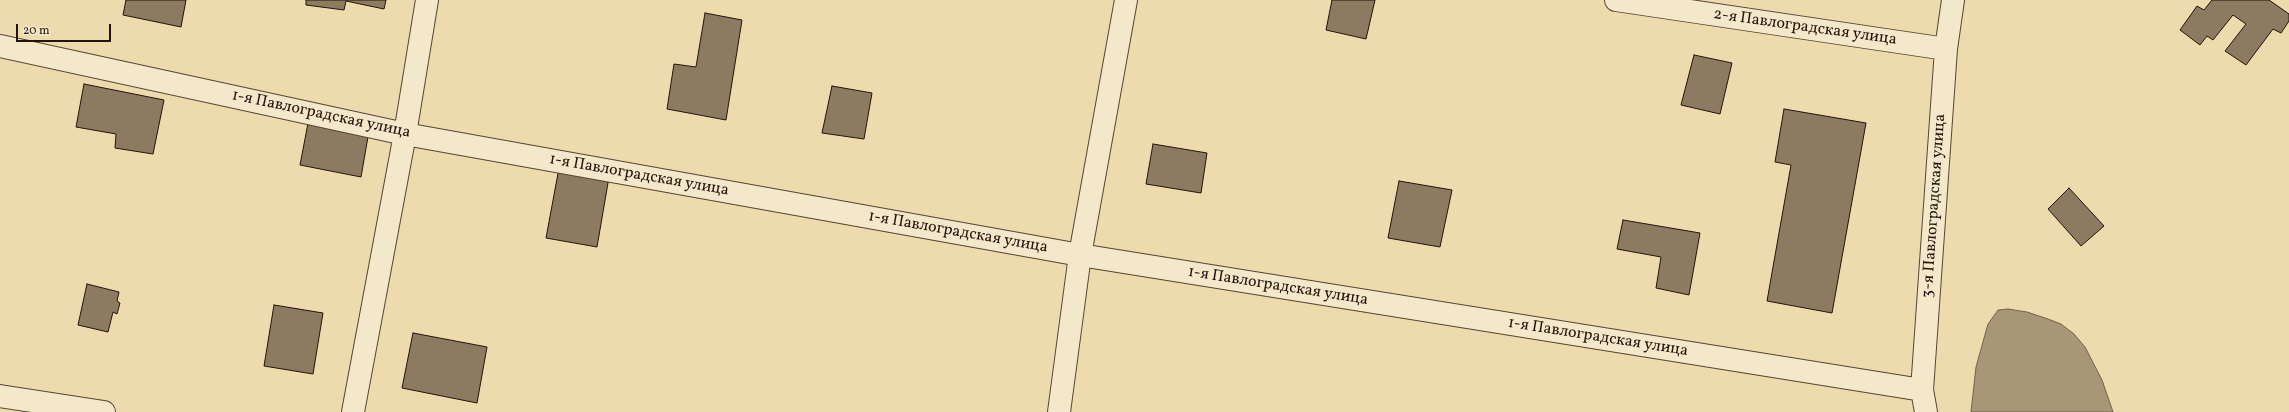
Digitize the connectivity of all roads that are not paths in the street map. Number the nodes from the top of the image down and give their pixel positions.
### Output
1 (427, 0) edge
2 (1126, 0) edge
3 (1616, 0) edge
4 (1953, 0) edge
5 (0, 46) edge
6 (1946, 49) junction
7 (405, 134) junction
8 (1080, 255) junction
9 (1922, 390) junction
10 (0, 396) edge
11 (104, 412) edge
12 (353, 412) edge
13 (1059, 412) edge
14 (1926, 412) edge

1 - 7 street
2 - 8 street
3 - 6 street, 2-я Павлоградская улица
4 - 6 street, 3-я Павлоградская улица
5 - 7 street, 1-я Павлоградская улица
6 - 9 street, 3-я Павлоградская улица
7 - 8 street, 1-я Павлоградская улица
7 - 12 street
8 - 9 street, 1-я Павлоградская улица
8 - 13 street
9 - 14 street, 3-я Павлоградская улица
10 - 11 street

